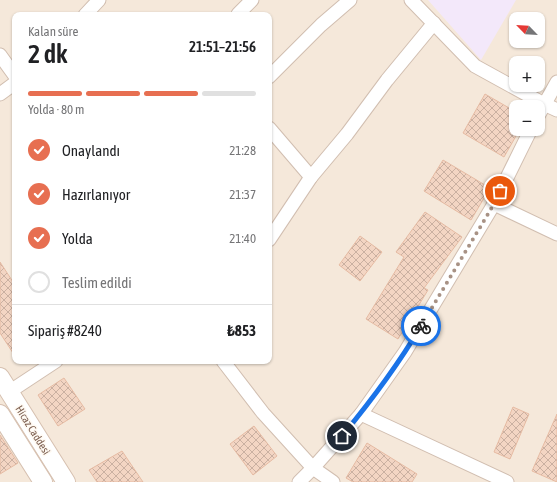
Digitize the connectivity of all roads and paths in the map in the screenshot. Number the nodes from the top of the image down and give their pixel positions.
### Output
1 (99, 0) edge
2 (252, 0) edge
3 (350, 0) edge
4 (411, 0) edge
5 (88, 12) edge
6 (240, 12) edge
7 (434, 23) junction
8 (0, 55) edge
9 (12, 72) edge
10 (272, 74) edge
11 (557, 82) edge
12 (12, 86) edge
13 (0, 94) edge
14 (526, 100) edge
15 (545, 103) edge
16 (545, 110) edge
17 (557, 110) edge
18 (272, 132) edge
19 (528, 136) edge
20 (311, 177) junction
21 (494, 204) junction
22 (557, 234) edge
23 (272, 236) edge
24 (49, 364) edge
25 (225, 364) edge
26 (5, 384) edge
27 (0, 414) edge
28 (361, 414) junction
29 (314, 468) junction
30 (43, 482) edge
31 (66, 482) edge
32 (299, 482) edge
33 (333, 482) edge
34 (507, 482) edge

1 - 5 street
2 - 6 street
3 - 10 street
4 - 7 street
7 - 14 street
7 - 20 street
8 - 9 street
11 - 15 street
12 - 13 street
16 - 17 street
18 - 20 street
19 - 21 street
20 - 23 street
21 - 22 street
21 - 28 street
24 - 26 street
25 - 29 street
26 - 31 main road, Hicaz Caddesi
27 - 30 main road, Hicaz Caddesi
28 - 29 street
28 - 34 street
29 - 32 street
29 - 33 street

